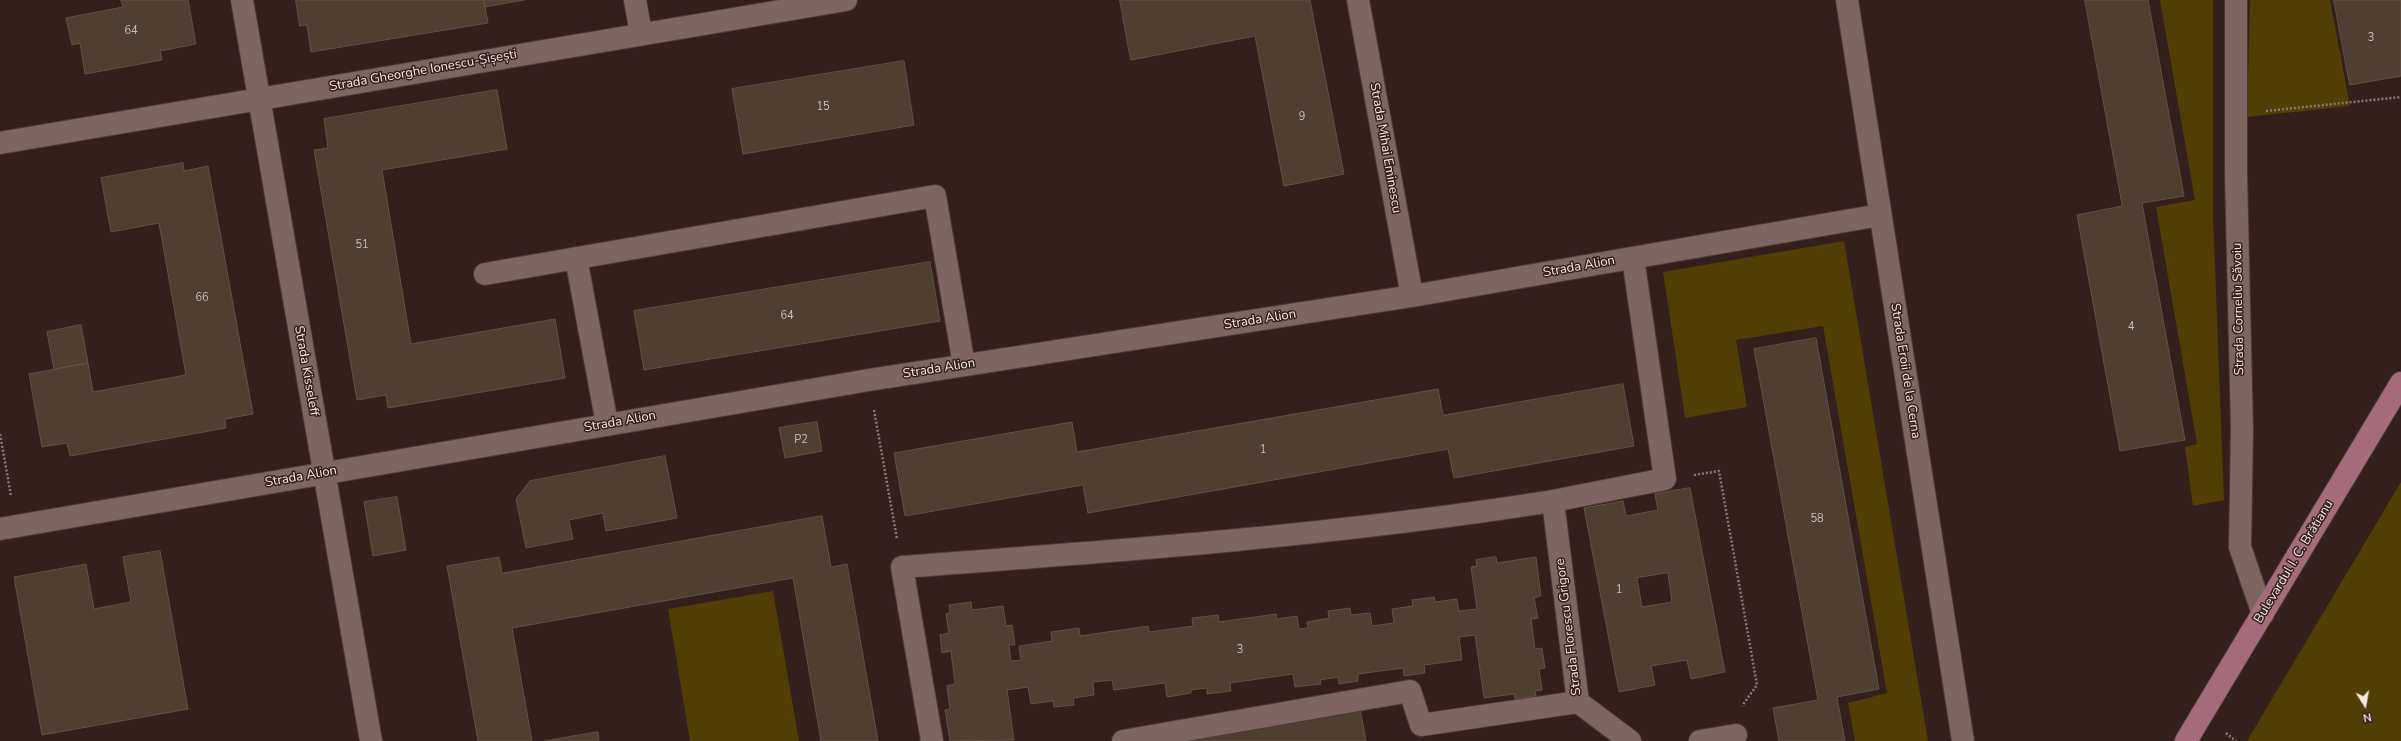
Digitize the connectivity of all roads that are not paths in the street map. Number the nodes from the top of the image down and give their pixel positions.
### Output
1 (242, 0) edge
2 (635, 0) edge
3 (846, 0) edge
4 (1358, 0) edge
5 (1847, 0) edge
6 (2236, 0) edge
7 (641, 34) junction
8 (259, 98) junction
9 (0, 143) edge
10 (1880, 214) junction
11 (576, 258) junction
12 (1633, 258) junction
13 (485, 274) dead end
14 (1412, 296) junction
15 (964, 365) junction
16 (2401, 383) edge
17 (607, 424) junction
18 (323, 473) junction
19 (1553, 501) junction
20 (8, 528) edge
21 (2263, 614) junction
22 (1578, 702) junction
23 (1736, 735) road end
24 (370, 741) edge
25 (932, 741) edge
26 (1123, 741) edge
27 (1630, 741) edge
28 (1700, 741) edge
29 (1963, 741) edge
30 (2186, 741) edge

1 - 8 street, Strada Kisseleff
2 - 7 street
3 - 7 street, Strada Gheorghe Ionescu-Șișești
4 - 14 street, Strada Mihai Eminescu
5 - 10 street, Strada Eroii de la Cerna
6 - 21 street, Strada Corneliu Săvoiu
7 - 8 street, Strada Gheorghe Ionescu-Șișești
8 - 9 street, Strada Gheorghe Ionescu-Șișești
8 - 18 street, Strada Kisseleff
10 - 12 street, Strada Alion
10 - 29 street, Strada Eroii de la Cerna
11 - 13 street
11 - 15 street
11 - 17 street
12 - 14 street, Strada Alion
12 - 19 street
14 - 15 street, Strada Alion
15 - 17 street, Strada Alion
16 - 21 main road, Bulevardul I. C. Brătianu
17 - 18 street, Strada Alion
18 - 20 street, Strada Alion
18 - 24 street, Strada Kisseleff
19 - 22 street, Strada Florescu Grigore
19 - 25 street
21 - 30 main road, Bulevardul I. C. Brătianu
22 - 26 street, Strada Florescu Grigore
22 - 27 street
23 - 28 street

